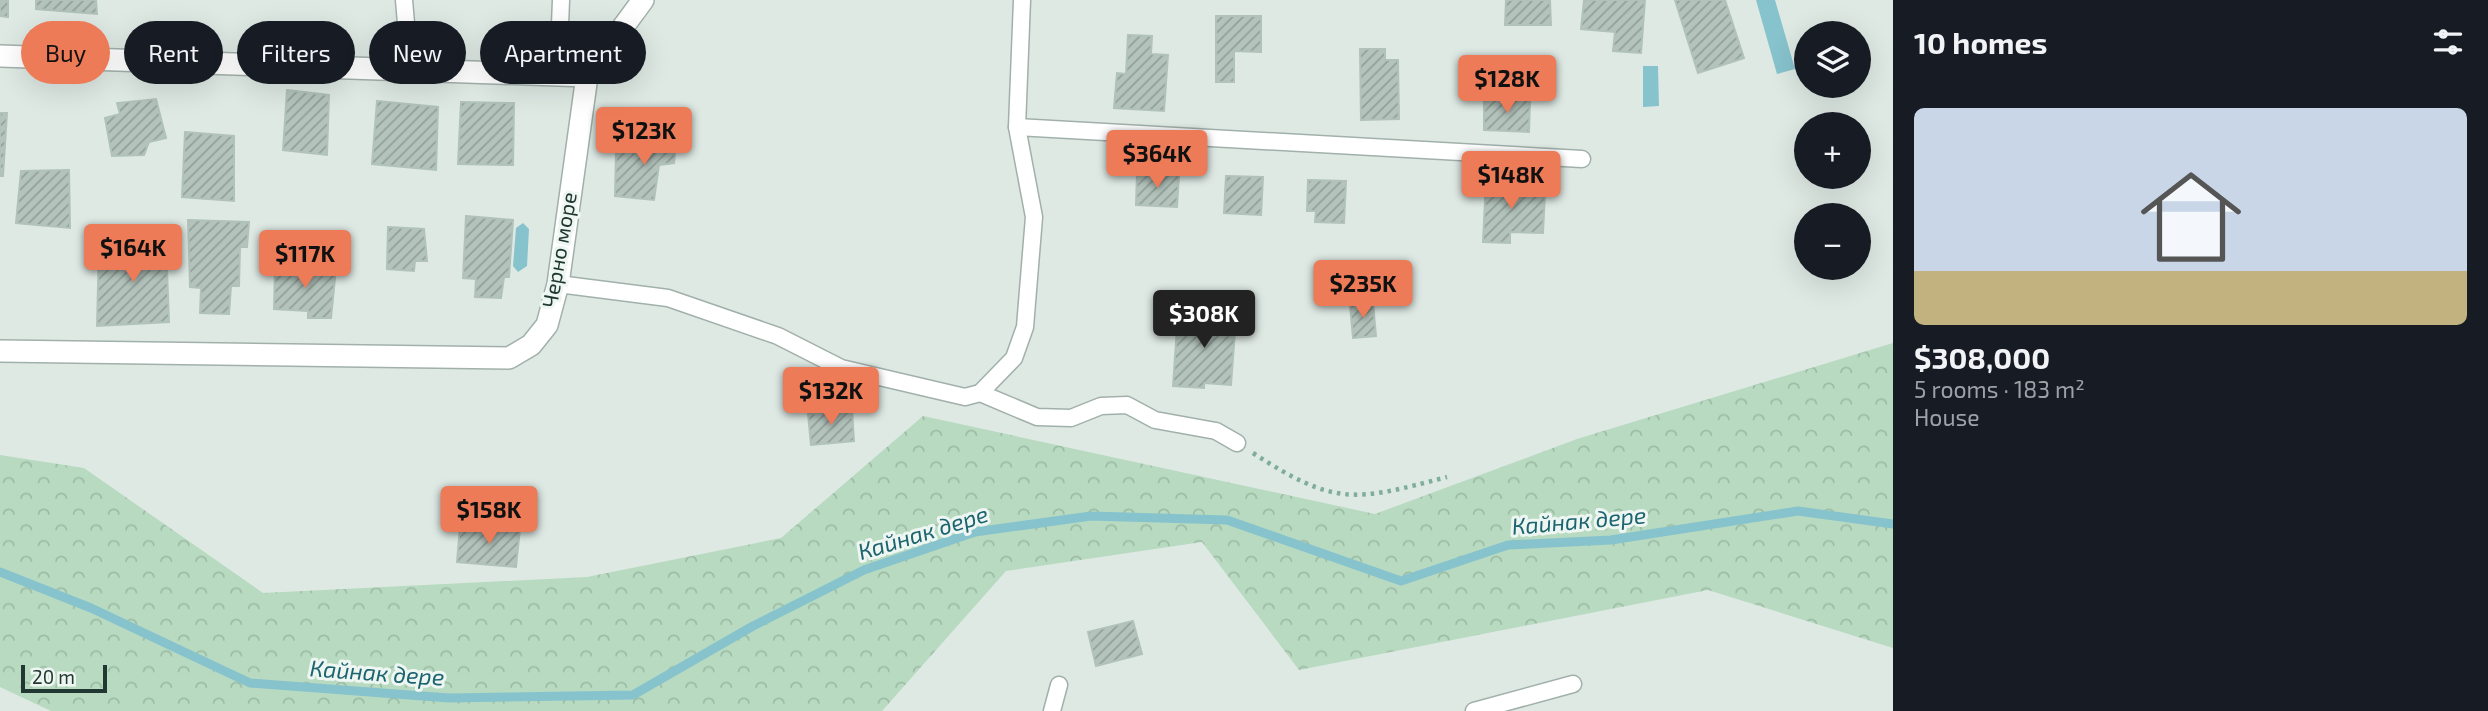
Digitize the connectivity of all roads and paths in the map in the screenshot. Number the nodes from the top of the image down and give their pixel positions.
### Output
1 (404, 0) edge
2 (561, 0) edge
3 (643, 0) edge
4 (1022, 0) edge
5 (406, 21) edge
6 (560, 21) edge
7 (628, 21) edge
8 (0, 56) edge
9 (369, 69) edge
10 (586, 84) edge
11 (1017, 127) junction
12 (1582, 159) dead end
13 (558, 284) junction
14 (0, 351) edge
15 (980, 393) junction
16 (1237, 443) joint
17 (1447, 477) dead end
18 (1573, 684) dead end
19 (1059, 685) dead end
20 (1052, 711) edge
21 (1475, 711) edge

1 - 5 lane
2 - 6 lane
3 - 7 street
4 - 11 lane
8 - 9 street
10 - 13 street, Черно море
11 - 12 lane
11 - 15 lane
13 - 14 street, Черно море
13 - 15 lane
15 - 16 lane
16 - 17 path
18 - 21 lane
19 - 20 lane

